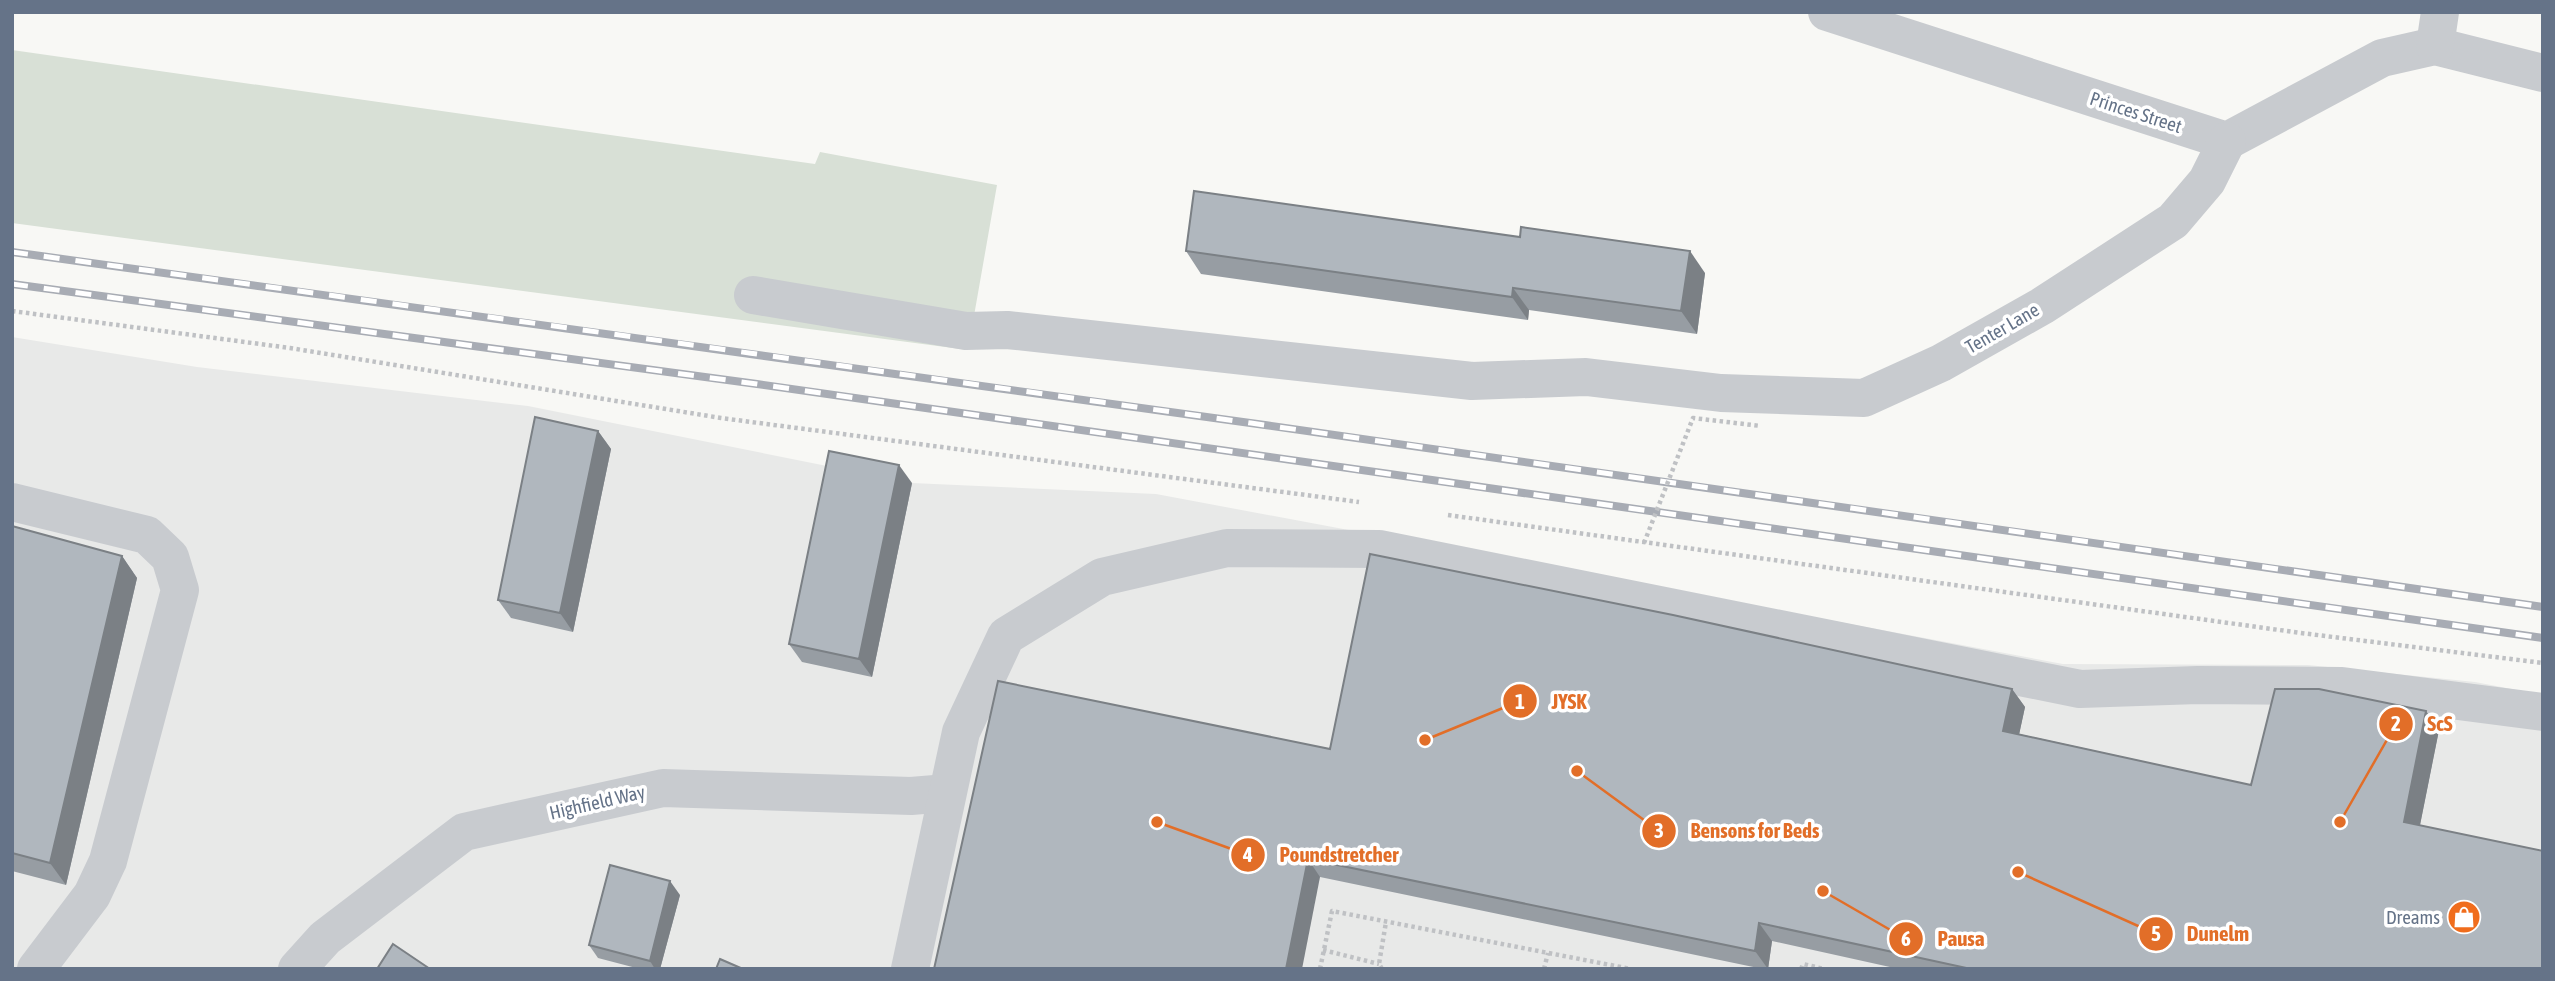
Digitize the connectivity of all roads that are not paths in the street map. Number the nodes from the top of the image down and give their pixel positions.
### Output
1 (1827, 12) edge
2 (2437, 29) edge
3 (2543, 73) edge
4 (2227, 141) junction
5 (753, 295) dead end
6 (12, 502) edge
7 (2543, 712) edge
8 (947, 793) junction
9 (36, 969) edge
10 (297, 969) edge
11 (910, 969) edge

1 - 4 street, Princes Street
2 - 3 street
2 - 4 street
4 - 5 street, Tenter Lane
6 - 9 street
7 - 8 street
8 - 10 street, Highfield Way
8 - 11 street

